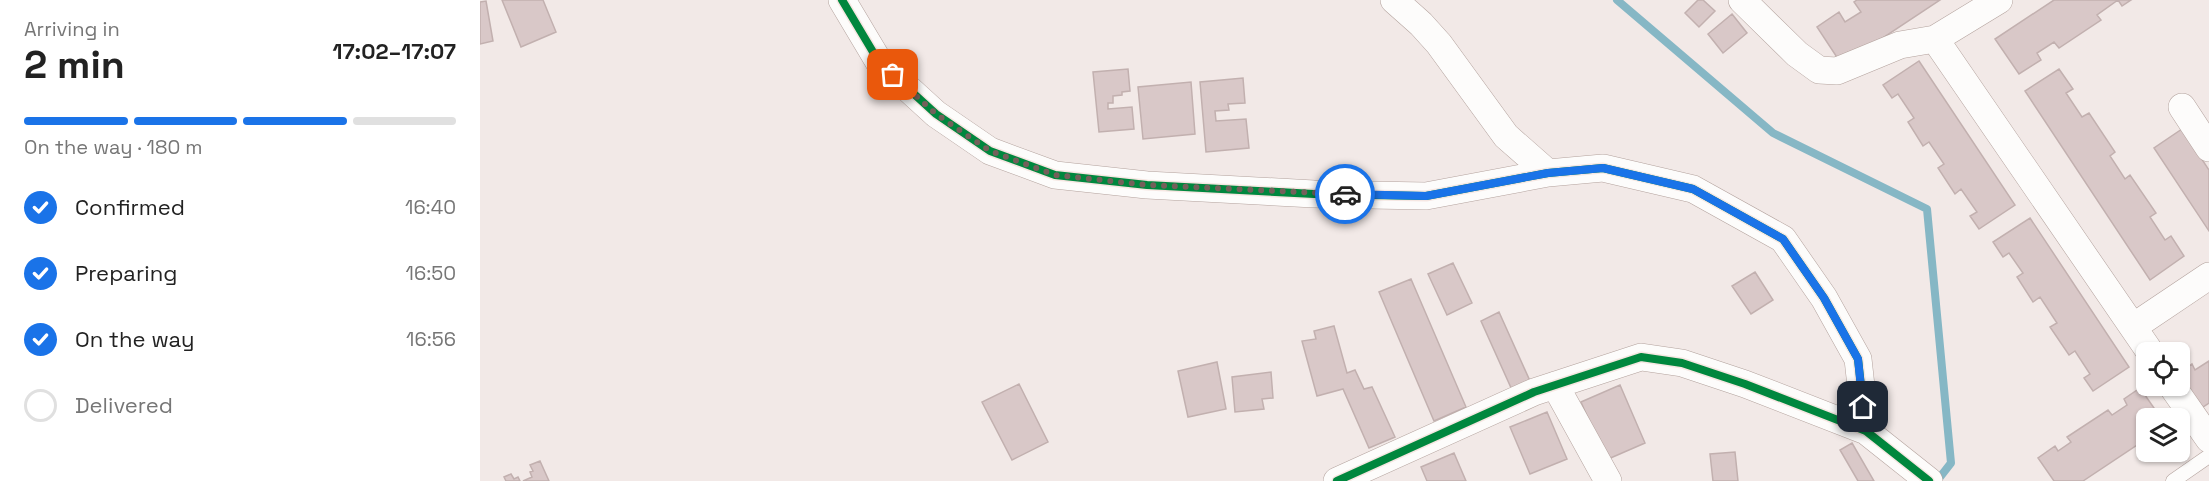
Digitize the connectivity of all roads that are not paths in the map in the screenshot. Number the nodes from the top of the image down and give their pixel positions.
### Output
1 (842, 0) edge
2 (1394, 0) edge
3 (1742, 0) edge
4 (1999, 0) edge
5 (1935, 39) junction
6 (2182, 108) dead end
7 (2209, 148) edge
8 (1548, 173) junction
9 (2209, 276) edge
10 (2133, 327) junction
11 (2143, 342) edge
12 (1555, 385) junction
13 (2179, 396) edge
14 (1866, 430) junction
15 (2209, 439) edge
16 (2209, 456) edge
17 (1923, 477) edge
18 (1337, 481) edge
19 (1608, 481) edge
20 (2173, 481) edge

1 - 8 street
2 - 8 street
3 - 5 street
4 - 5 street
5 - 10 street
6 - 7 street
8 - 14 street
9 - 10 street
10 - 11 street
12 - 14 street
12 - 18 street
12 - 19 street
13 - 15 street
14 - 17 street
16 - 20 lane

